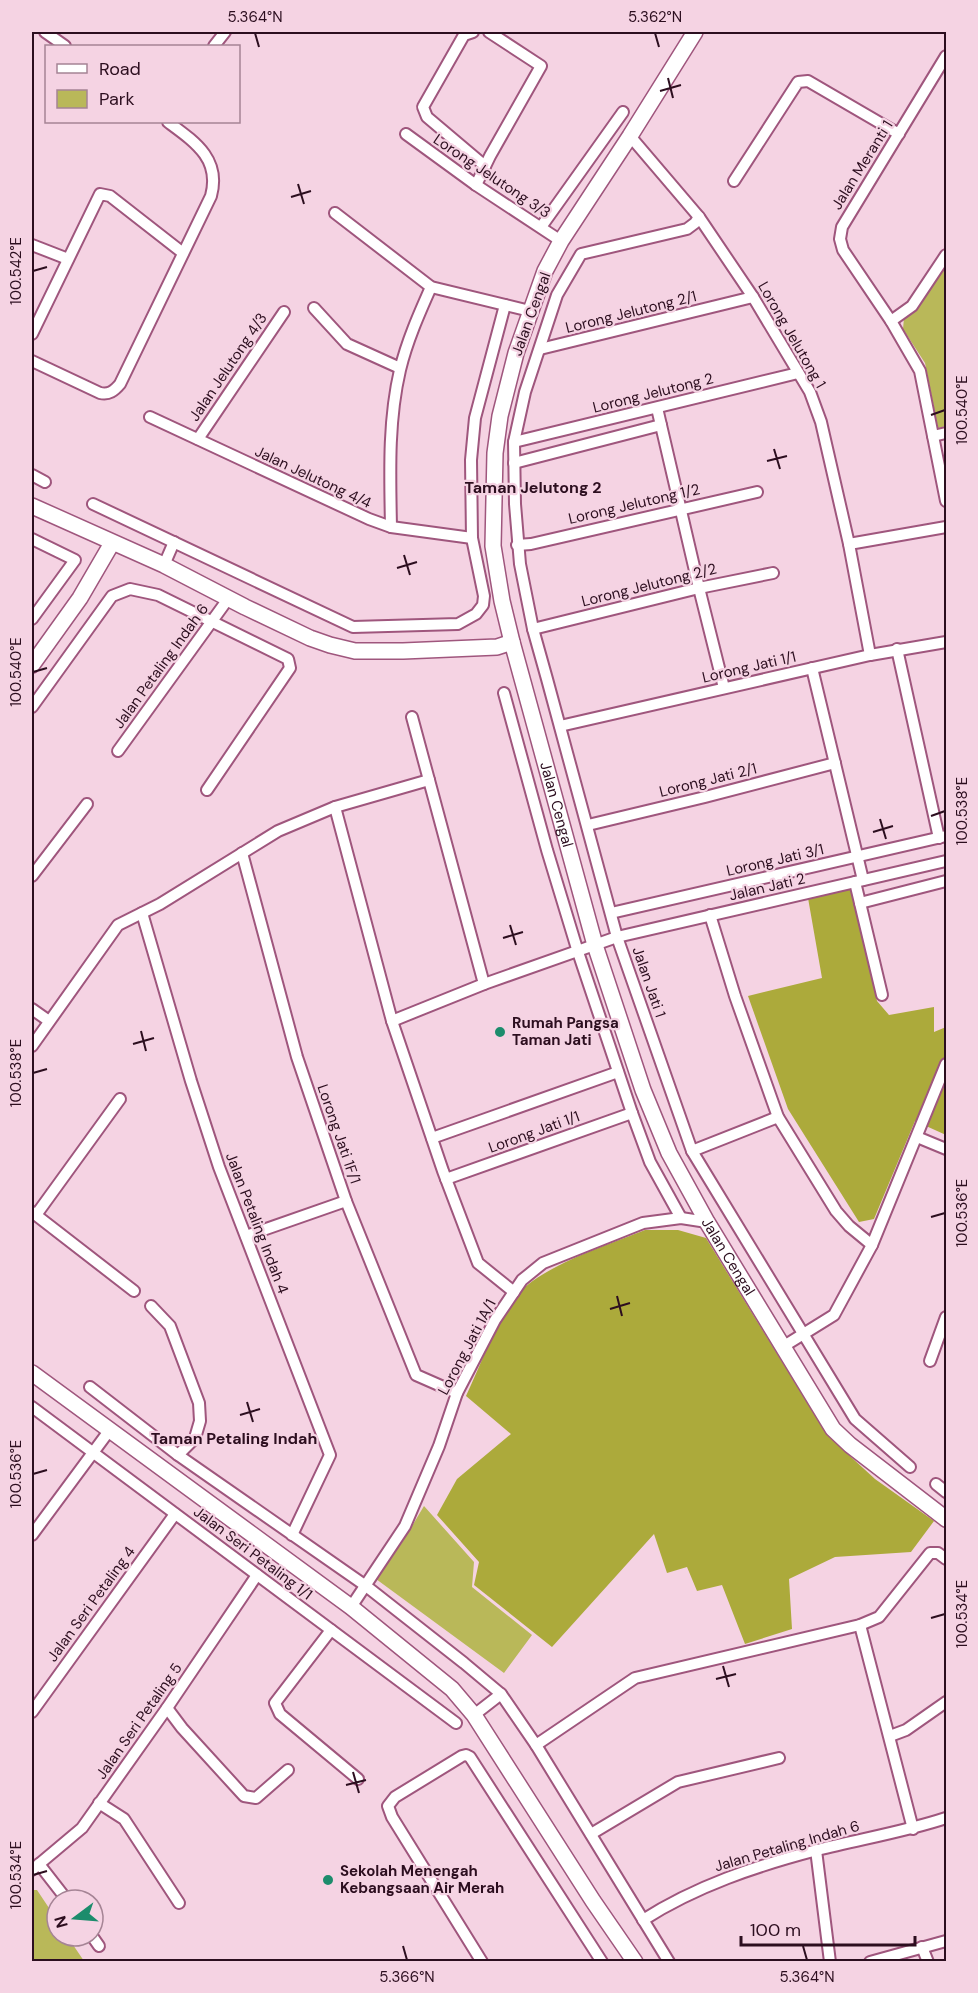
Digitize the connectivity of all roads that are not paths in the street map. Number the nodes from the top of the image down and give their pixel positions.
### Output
1 (45, 32) edge
2 (225, 32) edge
3 (473, 32) edge
4 (489, 32) edge
5 (695, 32) edge
6 (64, 45) edge
7 (215, 45) edge
8 (946, 56) edge
9 (623, 112) dead end
10 (169, 123) edge
11 (406, 134) dead end
12 (899, 134) junction
13 (630, 136) junction
14 (486, 165) junction
15 (734, 181) dead end
16 (476, 185) junction
17 (335, 213) dead end
18 (699, 217) junction
19 (541, 227) junction
20 (561, 241) junction
21 (32, 245) edge
22 (183, 253) junction
23 (946, 255) edge
24 (68, 259) junction
25 (430, 287) junction
26 (753, 297) junction
27 (505, 305) junction
28 (314, 308) dead end
29 (530, 311) junction
30 (284, 312) dead end
31 (891, 321) junction
32 (32, 334) edge
33 (540, 349) junction
34 (32, 361) edge
35 (400, 368) junction
36 (798, 373) junction
37 (657, 408) junction
38 (150, 417) dead end
39 (661, 425) junction
40 (946, 433) edge
41 (933, 436) junction
42 (198, 439) junction
43 (514, 446) junction
44 (495, 453) junction
45 (514, 463) junction
46 (32, 476) edge
47 (45, 482) dead end
48 (757, 492) dead end
49 (946, 501) edge
50 (93, 504) dead end
51 (32, 506) edge
52 (680, 508) junction
53 (946, 526) edge
54 (391, 527) junction
55 (472, 538) junction
56 (32, 539) edge
57 (174, 542) junction
58 (112, 543) junction
59 (849, 544) junction
60 (517, 545) junction
61 (164, 565) junction
62 (773, 573) dead end
63 (699, 588) junction
64 (228, 599) junction
65 (32, 619) edge
66 (212, 621) junction
67 (533, 629) junction
68 (512, 642) junction
69 (946, 642) edge
70 (897, 649) junction
71 (870, 655) junction
72 (32, 665) edge
73 (812, 668) junction
74 (724, 688) junction
75 (504, 693) dead end
76 (32, 707) edge
77 (412, 717) dead end
78 (560, 726) junction
79 (118, 751) dead end
80 (835, 763) junction
81 (429, 780) junction
82 (207, 790) dead end
83 (87, 804) dead end
84 (335, 807) junction
85 (588, 825) junction
86 (943, 837) edge
87 (242, 853) junction
88 (857, 856) junction
89 (946, 861) edge
90 (32, 876) edge
91 (859, 881) junction
92 (946, 881) edge
93 (860, 903) junction
94 (142, 913) junction
95 (611, 913) junction
96 (710, 915) junction
97 (617, 937) junction
98 (595, 945) junction
99 (578, 952) junction
100 (484, 984) junction
101 (882, 995) dead end
102 (32, 1008) edge
103 (49, 1021) junction
104 (392, 1021) junction
105 (32, 1046) edge
106 (946, 1064) edge
107 (618, 1072) junction
108 (120, 1099) dead end
109 (632, 1113) junction
110 (778, 1116) junction
111 (917, 1137) junction
112 (432, 1138) junction
113 (946, 1149) edge
114 (692, 1151) junction
115 (446, 1179) junction
116 (346, 1200) junction
117 (34, 1214) edge
118 (681, 1218) junction
119 (707, 1222) junction
120 (246, 1236) junction
121 (872, 1245) junction
122 (134, 1291) dead end
123 (514, 1292) junction
124 (151, 1306) dead end
125 (946, 1317) edge
126 (804, 1333) junction
127 (783, 1347) junction
128 (930, 1361) dead end
129 (32, 1373) edge
130 (90, 1387) dead end
131 (457, 1393) junction
132 (32, 1407) edge
133 (109, 1431) junction
134 (93, 1453) junction
135 (177, 1455) junction
136 (910, 1467) dead end
137 (936, 1484) dead end
138 (946, 1492) edge
139 (175, 1514) junction
140 (946, 1519) edge
141 (32, 1535) edge
142 (292, 1535) junction
143 (946, 1559) edge
144 (258, 1575) junction
145 (366, 1587) junction
146 (351, 1607) junction
147 (860, 1625) junction
148 (331, 1630) junction
149 (501, 1694) junction
150 (946, 1702) edge
151 (167, 1708) junction
152 (32, 1712) edge
153 (474, 1715) junction
154 (456, 1724) dead end
155 (890, 1736) junction
156 (536, 1745) junction
157 (779, 1758) dead end
158 (288, 1770) dead end
159 (358, 1779) dead end
160 (99, 1803) junction
161 (946, 1818) edge
162 (913, 1829) junction
163 (591, 1834) junction
164 (816, 1850) junction
165 (35, 1867) edge
166 (55, 1888) edge
167 (179, 1903) dead end
168 (643, 1920) junction
169 (946, 1941) edge
170 (922, 1947) junction
171 (483, 1962) edge
172 (602, 1962) edge
173 (635, 1962) edge
174 (669, 1962) edge
175 (830, 1962) edge
176 (870, 1962) edge
177 (928, 1962) edge

1 - 6 street
2 - 7 street
3 - 14 street
4 - 14 street
5 - 13 street, Jalan Cengal
8 - 12 street, Jalan Meranti 1
9 - 19 street
10 - 22 street
11 - 16 street, Lorong Jelutong 3/3
12 - 15 street
12 - 31 street, Jalan Meranti 1
13 - 18 street, Lorong Jelutong 1
13 - 20 street, Jalan Cengal
14 - 16 street
16 - 19 street, Lorong Jelutong 3/3
17 - 25 street
18 - 26 street, Lorong Jelutong 1
18 - 33 street, Jalan Jati 1
19 - 20 street, Lorong Jelutong 3/3
20 - 29 street, Jalan Cengal
21 - 24 street
22 - 24 street
22 - 34 street
23 - 31 street
24 - 32 street
25 - 27 street
25 - 35 street
26 - 33 street, Lorong Jelutong 2/1
26 - 36 street, Lorong Jelutong 1
27 - 29 street
27 - 55 street
28 - 35 street
29 - 44 street, Jalan Cengal
30 - 42 street, Jalan Jelutong 4/3
31 - 41 street, Jalan Meranti 1
33 - 43 street, Jalan Jati 1
35 - 54 street
36 - 37 street, Lorong Jelutong 2
36 - 59 street, Lorong Jelutong 1
37 - 39 street
37 - 43 street, Lorong Jelutong 2
38 - 42 street, Jalan Jelutong 4/4
39 - 45 street
39 - 52 street
40 - 41 street
41 - 49 street, Jalan Meranti 1
42 - 54 street, Jalan Jelutong 4/4
43 - 44 street, Lorong Jelutong 2
43 - 45 street, Jalan Jati 1
44 - 68 street, Jalan Cengal
45 - 60 street, Jalan Jati 1
46 - 47 street
48 - 52 street, Lorong Jelutong 1/2
50 - 57 street
51 - 58 street
52 - 60 street, Lorong Jelutong 1/2
52 - 63 street
53 - 59 street
54 - 55 street, Jalan Jelutong 4/4
55 - 57 street
56 - 65 street
57 - 61 street
58 - 61 street
58 - 72 street
59 - 71 street, Lorong Jelutong 1
60 - 67 street, Jalan Jati 1
61 - 64 street
62 - 63 street, Lorong Jelutong 2/2
63 - 67 street, Lorong Jelutong 2/2
63 - 74 street
64 - 66 street, Jalan Petaling Indah 6
64 - 68 street
66 - 76 street
66 - 79 street, Jalan Petaling Indah 6
66 - 82 street
67 - 78 street, Jalan Jati 1
68 - 98 street, Jalan Cengal
69 - 70 street, Lorong Jati 1/1
70 - 71 street, Lorong Jati 1/1
70 - 86 street
71 - 73 street, Lorong Jati 1/1
73 - 74 street, Lorong Jati 1/1
73 - 80 street
74 - 78 street, Lorong Jati 1/1
75 - 99 street
77 - 81 street
78 - 85 street, Jalan Jati 1
80 - 85 street, Lorong Jati 2/1
80 - 88 street
81 - 84 street
81 - 100 street
83 - 90 street
84 - 87 street
84 - 104 street
85 - 95 street, Jalan Jati 1
86 - 88 street, Lorong Jati 3/1
87 - 94 street
87 - 116 street, Lorong Jati 1F/1
88 - 91 street
88 - 95 street, Lorong Jati 3/1
89 - 91 street, Jalan Jati 2
91 - 93 street
91 - 96 street, Jalan Jati 2
92 - 93 street
93 - 101 street
94 - 103 street
94 - 120 street, Jalan Petaling Indah 4
95 - 97 street, Jalan Jati 1
96 - 97 street, Jalan Jati 2
96 - 110 street
97 - 98 street, Jalan Jati 2
97 - 114 street, Jalan Jati 1
98 - 99 street
98 - 119 street, Jalan Cengal
99 - 100 street
99 - 107 street
100 - 104 street
102 - 103 street
103 - 105 street
104 - 112 street
106 - 111 street
107 - 109 street
107 - 112 street
108 - 117 street
109 - 115 street, Lorong Jati 1/1
109 - 118 street
110 - 114 street
110 - 121 street
111 - 113 street
111 - 121 street
112 - 115 street
114 - 126 street, Jalan Jati 1
115 - 123 street
116 - 120 street
116 - 131 street, Lorong Jati 1F/1
117 - 122 street
118 - 119 street, Lorong Jati 1A/1
118 - 123 street, Lorong Jati 1A/1
119 - 127 street, Jalan Cengal
120 - 142 street, Jalan Petaling Indah 4
121 - 126 street
123 - 131 street, Lorong Jati 1A/1
124 - 135 street
125 - 128 street
126 - 127 street
126 - 136 street, Jalan Jati 1
127 - 140 street, Jalan Cengal
129 - 133 street
130 - 135 street
131 - 145 street, Lorong Jati 1A/1
132 - 134 street, Jalan Seri Petaling 1/1
133 - 134 street
133 - 146 street
134 - 139 street, Jalan Seri Petaling 1/1
134 - 141 street
135 - 142 street
137 - 138 street
139 - 144 street, Jalan Seri Petaling 1/1
139 - 152 street, Jalan Seri Petaling 4
142 - 145 street
143 - 147 street
144 - 148 street, Jalan Seri Petaling 1/1
144 - 151 street, Jalan Seri Petaling 5
145 - 146 street, Lorong Jati 1A/1
145 - 149 street
146 - 153 street
147 - 155 street
147 - 156 street
148 - 154 street, Jalan Seri Petaling 1/1
148 - 159 street
149 - 153 street
149 - 156 street
150 - 155 street
151 - 158 street
151 - 160 street, Jalan Seri Petaling 5
153 - 173 street
155 - 162 street
156 - 163 street
157 - 163 street
160 - 165 street, Jalan Seri Petaling 5
160 - 167 street
161 - 162 street, Jalan Petaling Indah 6
162 - 164 street, Jalan Petaling Indah 6
163 - 168 street
164 - 168 street, Jalan Petaling Indah 6
164 - 175 street
165 - 166 street
168 - 174 street
169 - 170 street
170 - 176 street
170 - 177 street
171 - 172 street

